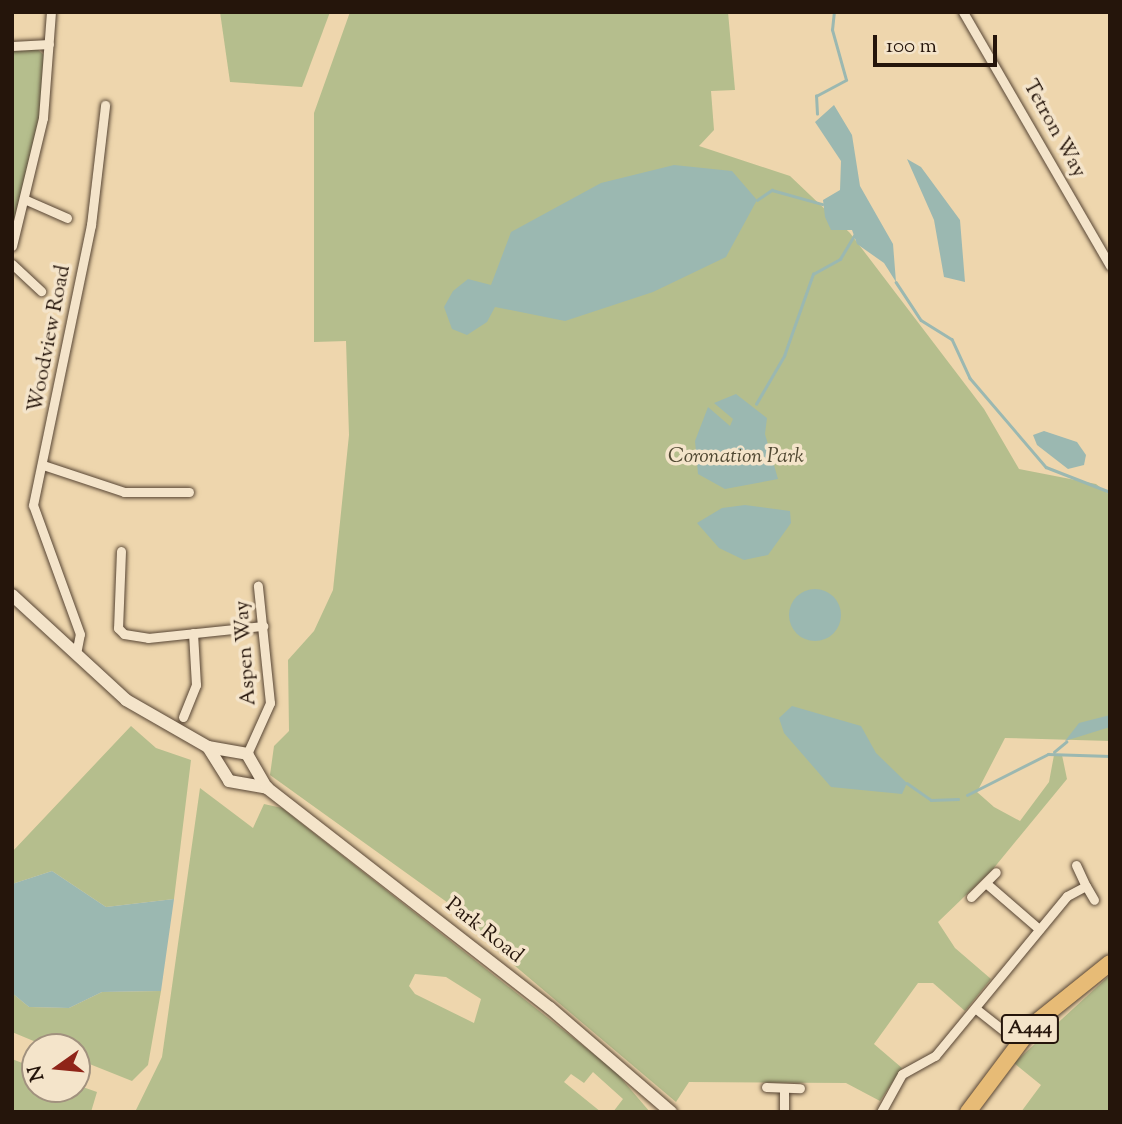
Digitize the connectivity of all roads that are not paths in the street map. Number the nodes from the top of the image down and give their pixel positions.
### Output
1 (51, 12) edge
2 (963, 12) edge
3 (49, 44) junction
4 (12, 46) edge
5 (105, 105) dead end
6 (24, 199) junction
7 (66, 218) dead end
8 (13, 241) edge
9 (12, 264) edge
10 (1110, 266) edge
11 (41, 291) dead end
12 (43, 465) junction
13 (190, 492) dead end
14 (121, 551) dead end
15 (258, 586) dead end
16 (12, 595) edge
17 (263, 626) junction
18 (193, 633) junction
19 (76, 654) junction
20 (183, 717) dead end
21 (208, 747) junction
22 (233, 754) junction
23 (247, 754) junction
24 (256, 768) junction
25 (223, 772) junction
26 (245, 785) junction
27 (267, 788) junction
28 (1076, 865) dead end
29 (996, 872) dead end
30 (987, 884) junction
31 (1086, 886) junction
32 (971, 897) dead end
33 (1094, 900) dead end
34 (1040, 929) junction
35 (1110, 963) edge
36 (975, 1008) junction
37 (1018, 1042) junction
38 (766, 1087) dead end
39 (785, 1088) junction
40 (800, 1088) dead end
41 (671, 1112) edge
42 (784, 1112) edge
43 (881, 1112) edge
44 (968, 1112) edge

1 - 3 street
2 - 10 street, Tetron Way
3 - 4 street
3 - 6 street
5 - 12 street, Woodview Road
6 - 7 street
6 - 8 street
9 - 11 street
12 - 13 street
12 - 19 street, Woodview Road
14 - 18 street
15 - 17 street, Aspen Way
16 - 19 main road
17 - 18 street
17 - 23 street, Aspen Way
18 - 20 street
19 - 21 main road
21 - 22 main road
21 - 25 main road
22 - 23 main road
22 - 25 main road
23 - 24 main road, Park Road
24 - 26 main road
24 - 27 main road, Park Road
25 - 26 main road
26 - 27 main road
27 - 41 main road, Park Road
28 - 31 street
29 - 30 street
30 - 32 street
30 - 34 street
31 - 33 street
31 - 34 street
34 - 36 street
35 - 37 highway, A444
36 - 37 street
36 - 43 street
37 - 44 highway, A444
38 - 39 street
39 - 40 street
39 - 42 street

